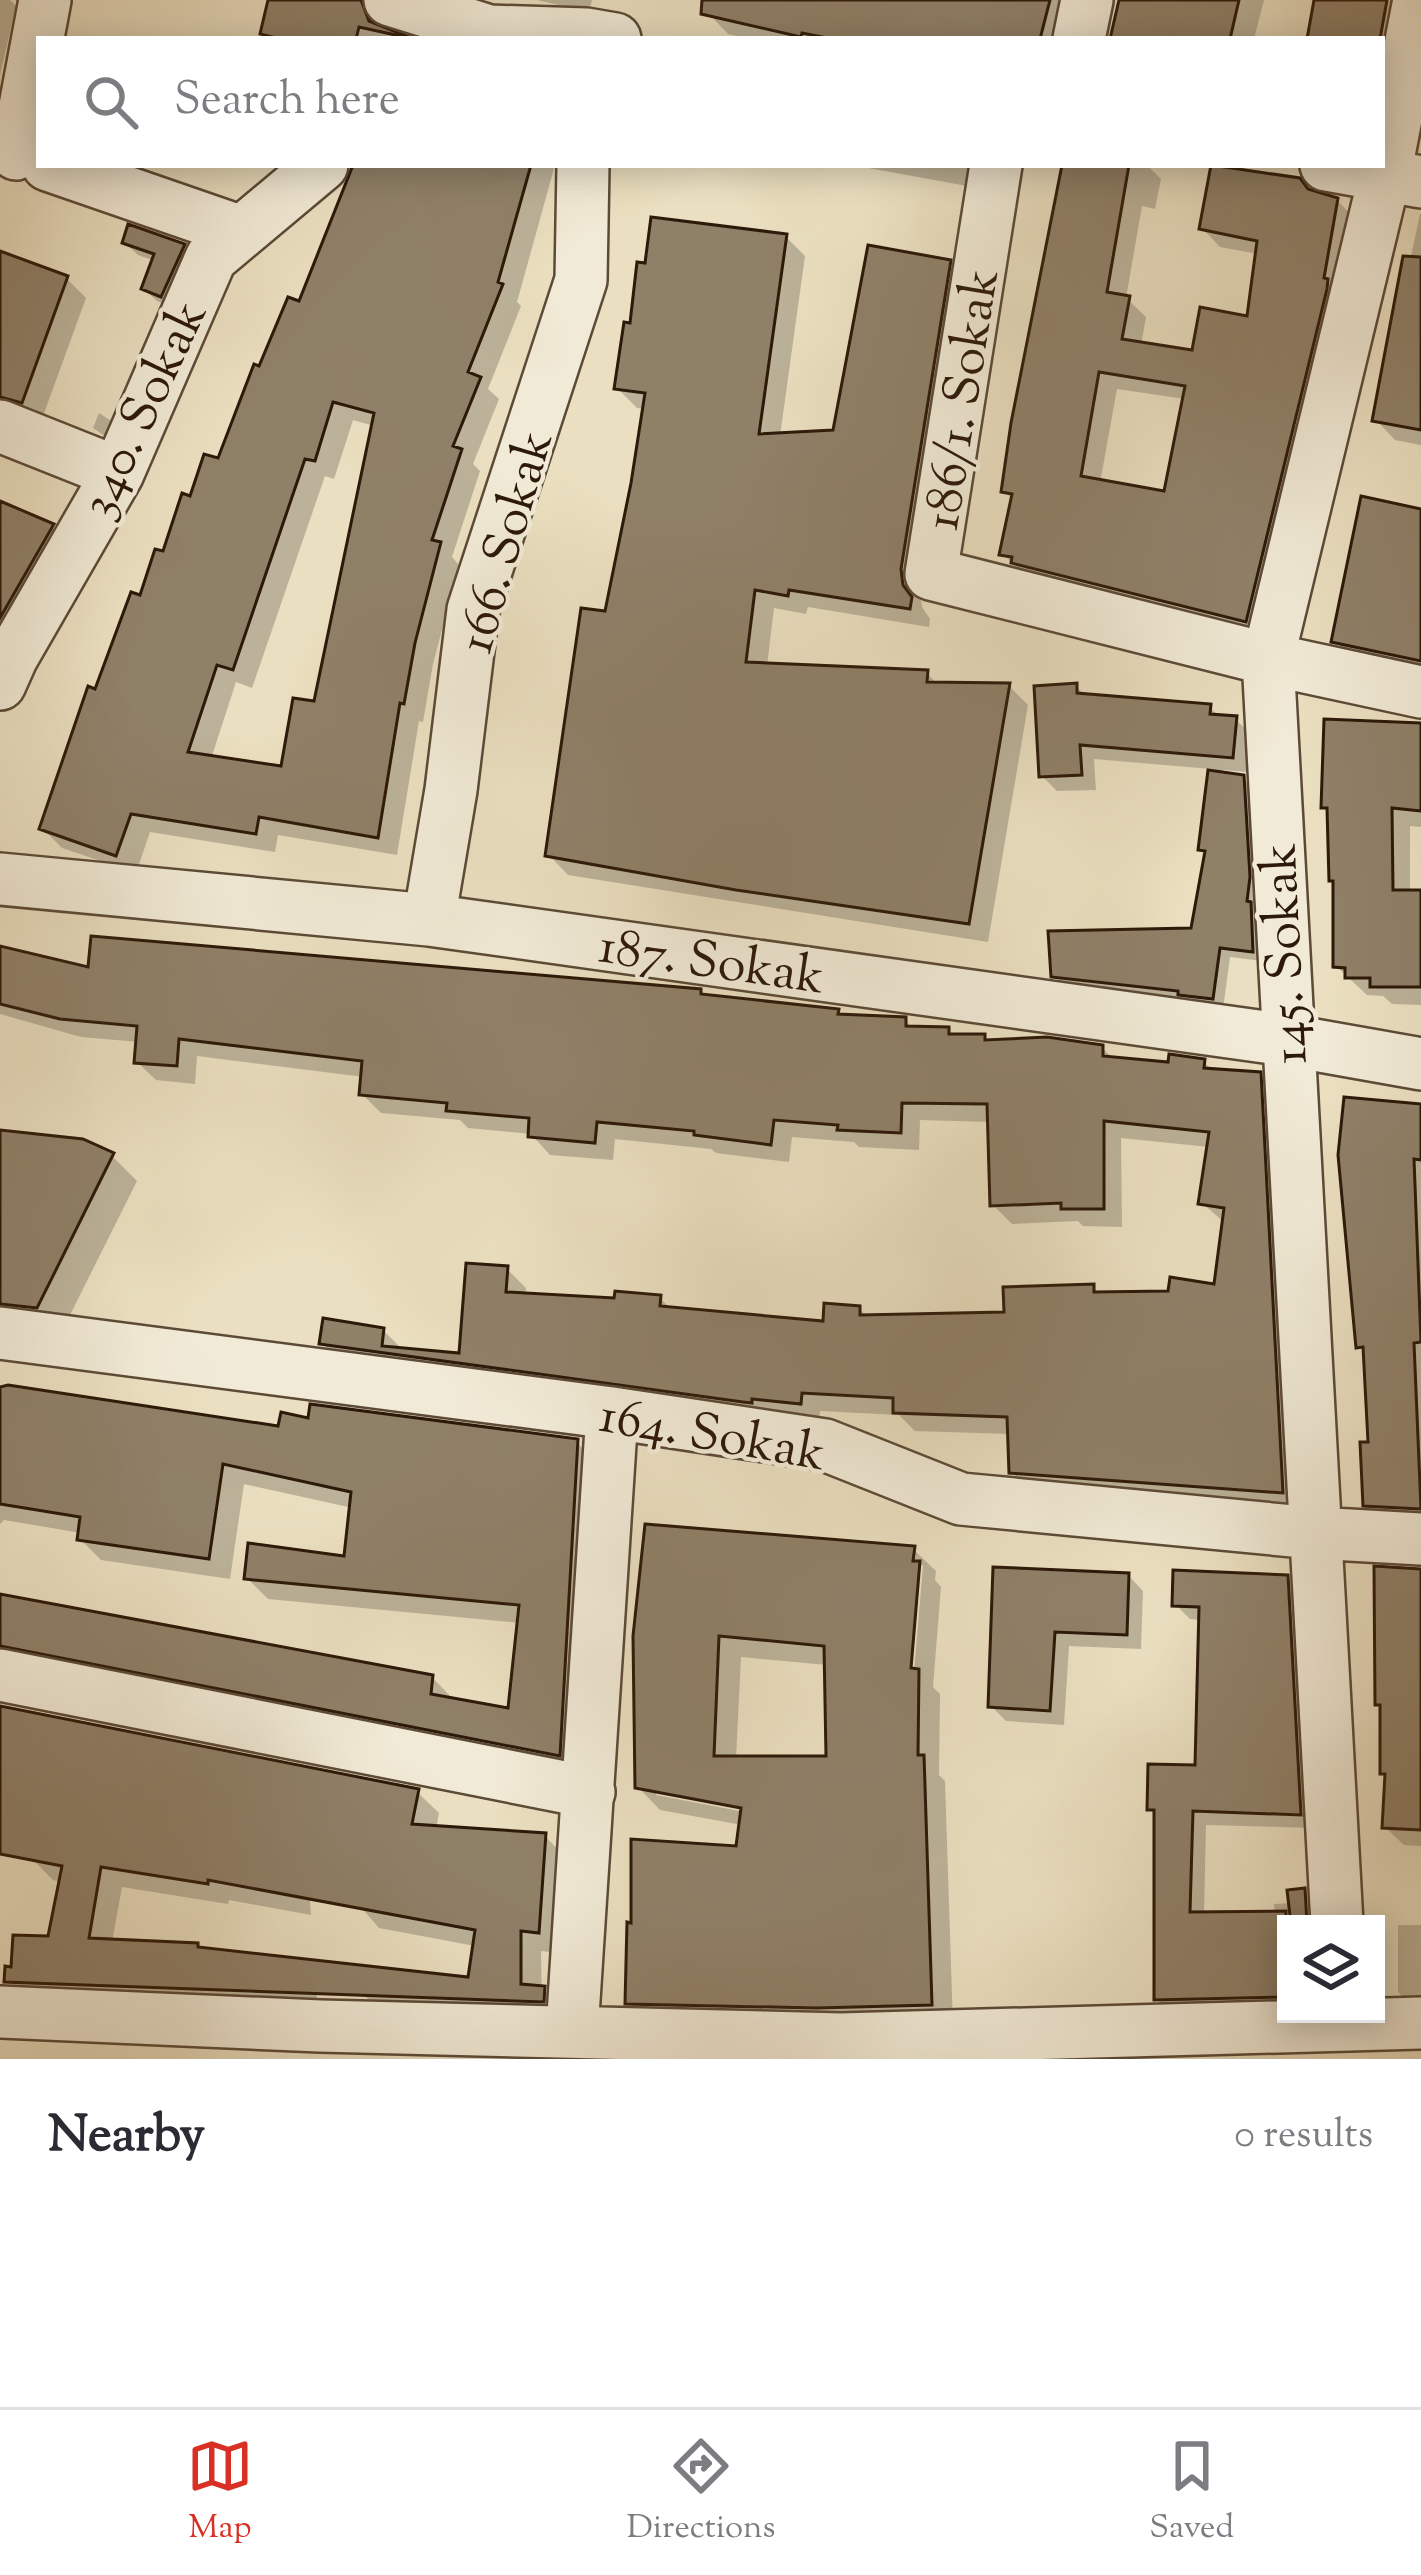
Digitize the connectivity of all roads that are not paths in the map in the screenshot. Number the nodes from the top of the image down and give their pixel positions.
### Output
1 (46, 0) edge
2 (390, 0) edge
3 (1087, 0) edge
4 (1419, 0) edge
5 (596, 28) edge
6 (484, 35) edge
7 (41, 36) edge
8 (1080, 36) edge
9 (36, 79) edge
10 (26, 158) edge
11 (55, 168) edge
12 (318, 168) edge
13 (583, 168) edge
14 (996, 168) edge
15 (1344, 168) edge
16 (1403, 178) edge
17 (239, 231) junction
18 (0, 426) edge
19 (118, 473) junction
20 (1268, 659) junction
21 (0, 684) edge
22 (1421, 692) edge
23 (0, 879) edge
24 (429, 920) junction
25 (1286, 1040) junction
26 (1421, 1064) edge
27 (0, 1333) edge
28 (612, 1413) junction
29 (1314, 1533) junction
30 (1421, 1539) edge
31 (0, 1675) edge
32 (589, 1792) junction
33 (1336, 1915) edge
34 (0, 2012) edge
35 (1385, 2021) edge
36 (1277, 2023) edge
37 (1421, 2023) edge
38 (572, 2031) junction
39 (322, 2043) edge
40 (842, 2049) edge

1 - 7 street
2 - 6 street
3 - 8 street
4 - 16 street, 145. Sokak
5 - 6 street
9 - 10 street
11 - 17 street
12 - 17 street, 340. Sokak
13 - 24 street, 166. Sokak
14 - 20 street, 186/1. Sokak
15 - 16 street
16 - 20 street, 145. Sokak
17 - 19 street, 340. Sokak
18 - 19 street
19 - 21 street, 340. Sokak
20 - 22 street
20 - 25 street, 145. Sokak
23 - 24 street, 187. Sokak
24 - 25 street, 187. Sokak
25 - 26 street, 187. Sokak
25 - 29 street, 145. Sokak
27 - 28 street, 164. Sokak
28 - 29 street, 164. Sokak
28 - 32 street
29 - 30 street, 164. Sokak
29 - 33 street, 145. Sokak
31 - 32 street
32 - 38 street
34 - 39 street
35 - 37 street
36 - 40 street
38 - 39 street
38 - 40 street

